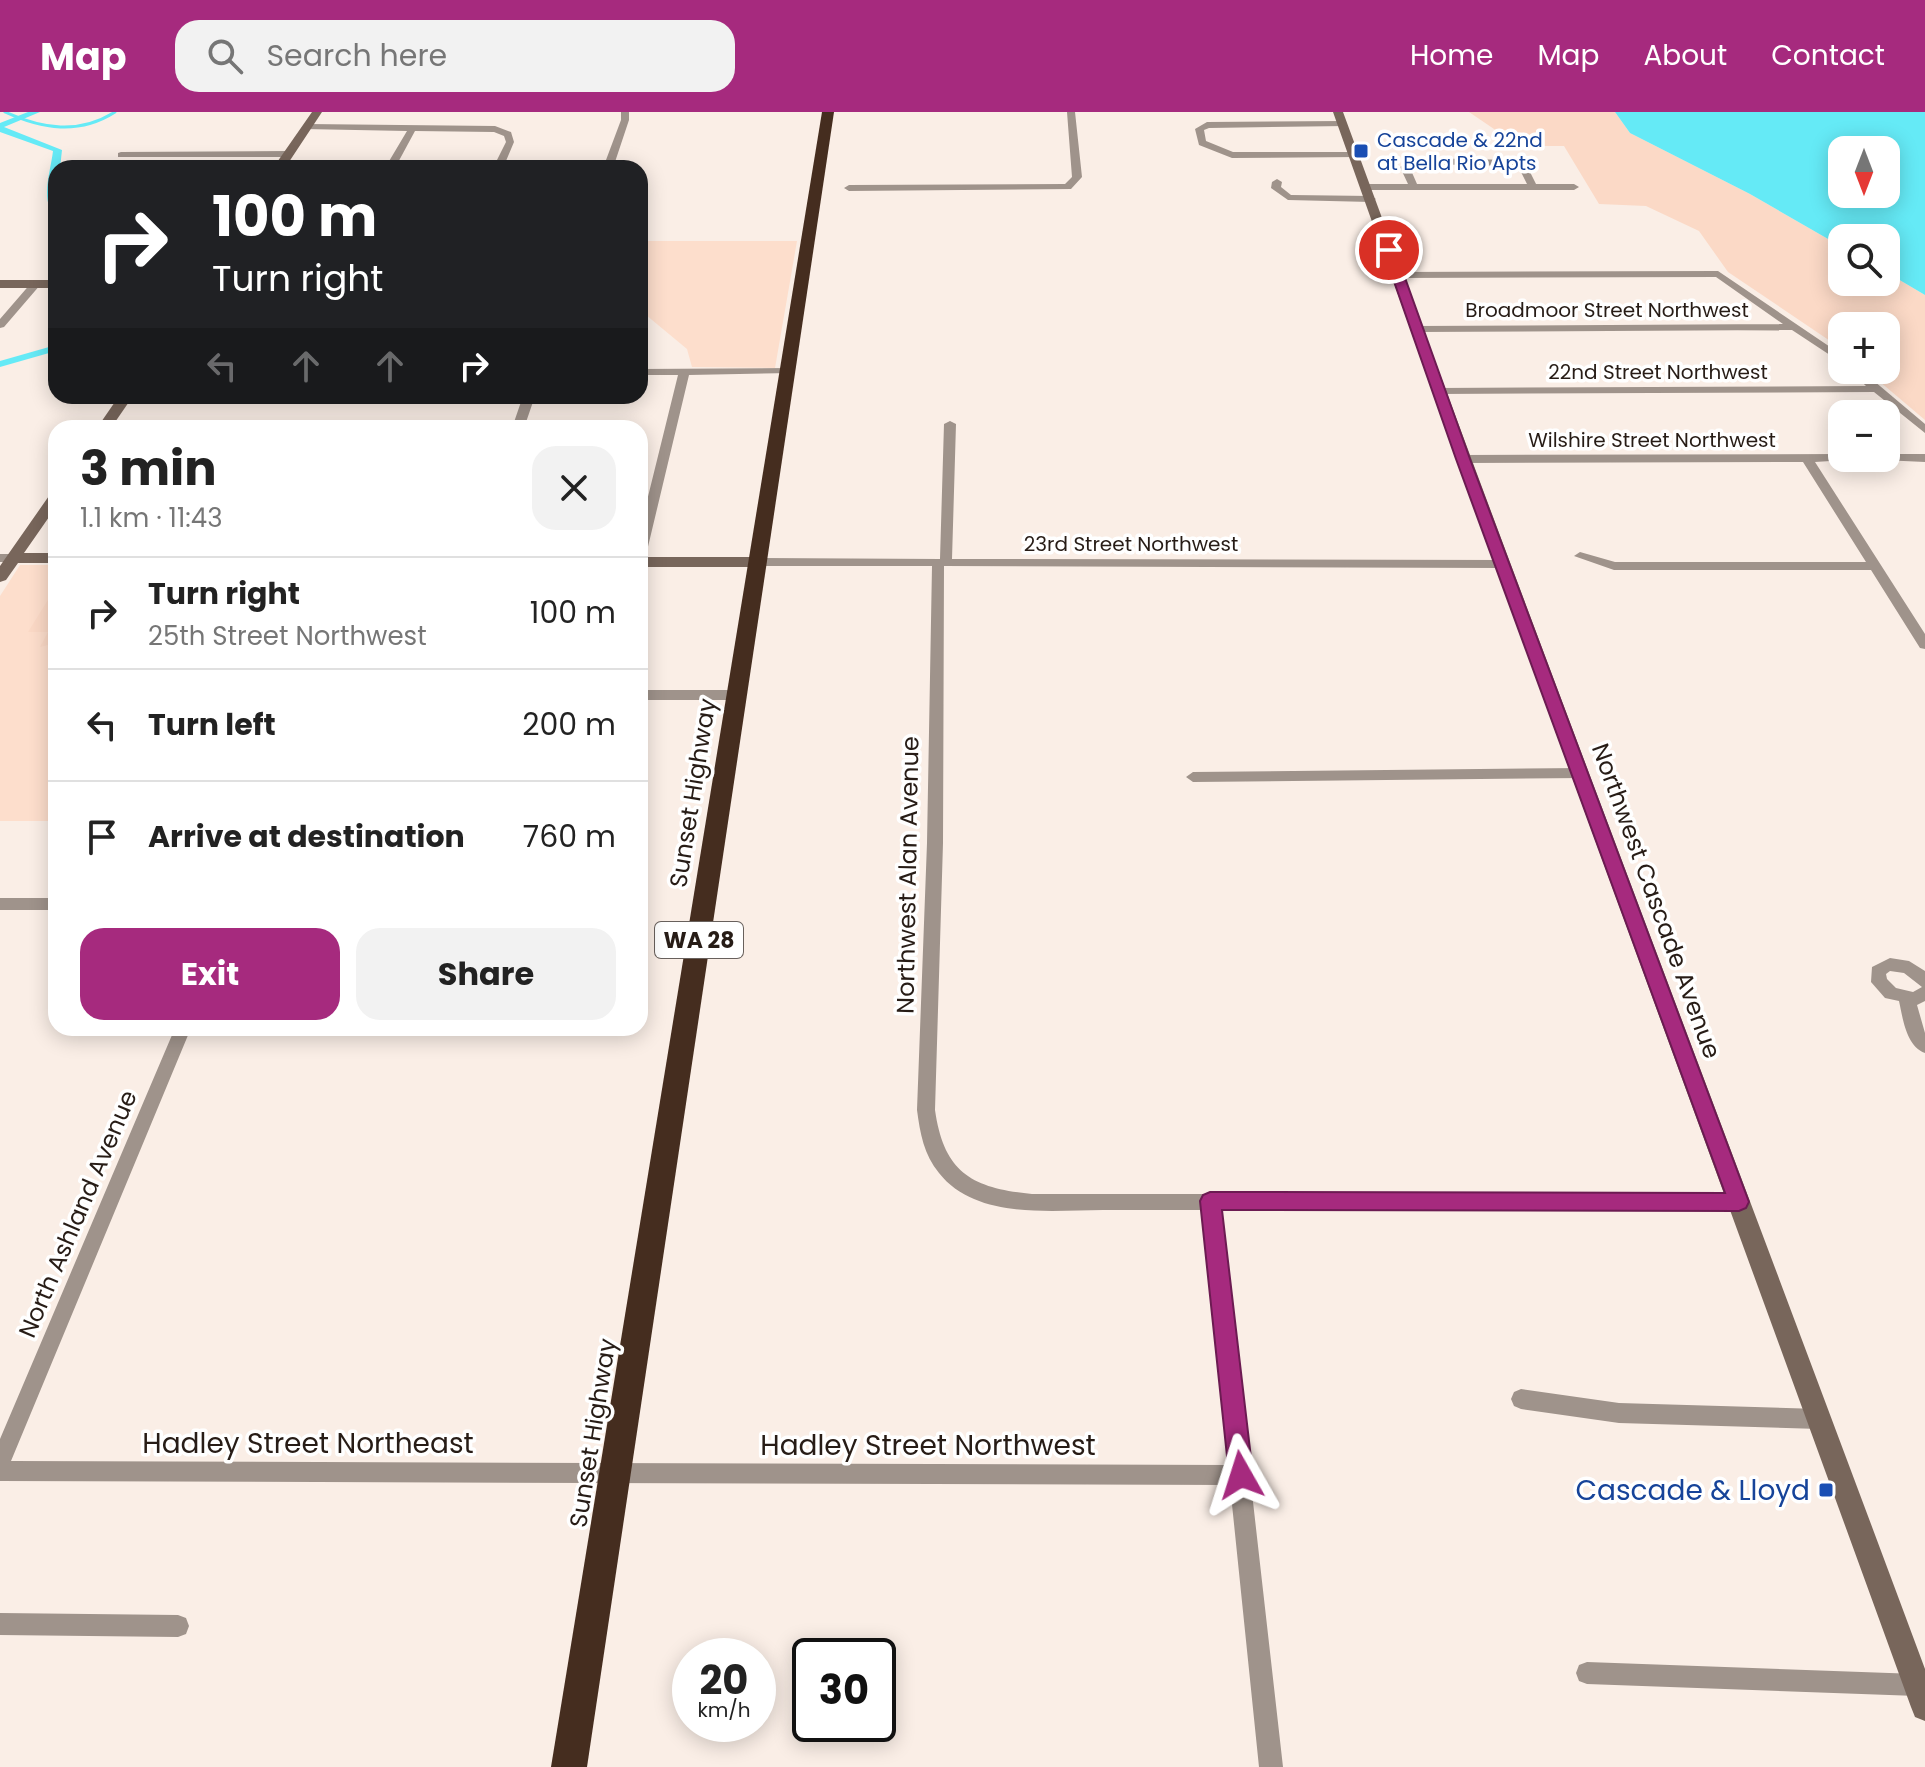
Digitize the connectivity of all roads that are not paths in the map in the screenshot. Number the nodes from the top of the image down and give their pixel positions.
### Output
1 (317, 112) edge
2 (625, 112) edge
3 (828, 112) edge
4 (1071, 112) edge
5 (1210, 112) edge
6 (1340, 118) edge
7 (1213, 125) junction
8 (307, 127) junction
9 (413, 127) junction
10 (289, 154) junction
11 (121, 155) dead end
12 (1354, 155) junction
13 (285, 160) edge
14 (394, 160) edge
15 (502, 160) edge
16 (611, 160) edge
17 (1277, 182) dead end
18 (1414, 187) junction
19 (1533, 187) junction
20 (1574, 187) dead end
21 (849, 188) dead end
22 (1369, 193) junction
23 (1398, 275) junction
24 (0, 284) edge
25 (36, 284) junction
26 (48, 284) edge
27 (0, 325) edge
28 (1797, 327) junction
29 (1417, 329) junction
30 (1828, 350) edge
31 (788, 371) junction
32 (648, 372) edge
33 (684, 372) junction
34 (1872, 384) edge
35 (1878, 389) junction
36 (1438, 391) junction
37 (950, 424) dead end
38 (1925, 430) edge
39 (1807, 458) junction
40 (1828, 458) edge
41 (1900, 458) edge
42 (1925, 458) edge
43 (1463, 459) junction
44 (48, 506) edge
45 (648, 522) edge
46 (1580, 556) dead end
47 (6, 558) edge
48 (48, 558) edge
49 (648, 562) edge
50 (759, 562) junction
51 (942, 563) junction
52 (1502, 564) junction
53 (1875, 566) junction
54 (0, 577) edge
55 (1925, 645) edge
56 (648, 695) edge
57 (736, 695) junction
58 (1582, 773) junction
59 (1193, 777) dead end
60 (0, 904) edge
61 (48, 904) dead end
62 (1925, 982) edge
63 (1925, 993) edge
64 (1907, 999) junction
65 (180, 1036) edge
66 (1925, 1046) edge
67 (1210, 1201) junction
68 (1739, 1202) junction
69 (1521, 1399) dead end
70 (1819, 1419) junction
71 (0, 1463) edge
72 (0, 1471) edge
73 (615, 1471) junction
74 (1241, 1475) junction
75 (0, 1624) edge
76 (178, 1626) dead end
77 (1587, 1673) dead end
78 (1921, 1696) edge
79 (569, 1767) edge
80 (1271, 1767) edge

1 - 8 street
2 - 16 street
3 - 31 highway, Sunset Highway / WA 28
4 - 21 street
5 - 7 street
6 - 7 street
6 - 12 street, Northwest Cascade Avenue
7 - 12 street
8 - 9 street
8 - 10 street
9 - 14 street
9 - 15 street
10 - 11 street
10 - 13 street
12 - 22 street, Northwest Cascade Avenue
17 - 22 street
18 - 19 street
18 - 19 street
18 - 22 street
19 - 20 street
22 - 23 street, Northwest Cascade Avenue
23 - 28 street
23 - 29 street, Northwest Cascade Avenue
24 - 25 street
25 - 26 street
25 - 27 street
28 - 29 street, Broadmoor Street Northwest
28 - 30 street
29 - 36 street, Northwest Cascade Avenue
31 - 33 street
31 - 50 highway, Sunset Highway / WA 28
32 - 33 street
33 - 45 street
34 - 35 street
35 - 36 street, 22nd Street Northwest
35 - 38 street
36 - 43 street, Northwest Cascade Avenue
37 - 51 street, Northwest Alan Avenue
39 - 40 street, Wilshire Street Northwest
39 - 43 street, Wilshire Street Northwest
39 - 53 street
41 - 42 street
43 - 52 street, Northwest Cascade Avenue
44 - 47 street
46 - 53 street
47 - 48 street
47 - 54 street
49 - 50 street
50 - 51 street, 23rd Street Northwest
50 - 57 highway, Sunset Highway / WA 28
51 - 52 street, 23rd Street Northwest
51 - 67 street, Northwest Alan Avenue
52 - 58 street, Northwest Cascade Avenue
53 - 55 street
56 - 57 street
57 - 73 highway, Sunset Highway / WA 28
58 - 59 street
58 - 68 street, Northwest Cascade Avenue
60 - 61 street
62 - 64 street
63 - 64 street
64 - 66 street
65 - 71 street, North Ashland Avenue
67 - 68 street
67 - 74 street
68 - 70 street, Northwest Cascade Avenue
69 - 70 street
70 - 78 street, Northwest Cascade Avenue
72 - 73 street, Hadley Street Northeast
73 - 74 street, Hadley Street Northwest
73 - 79 highway, Sunset Highway / WA 28
74 - 80 street
75 - 76 street
77 - 78 street

